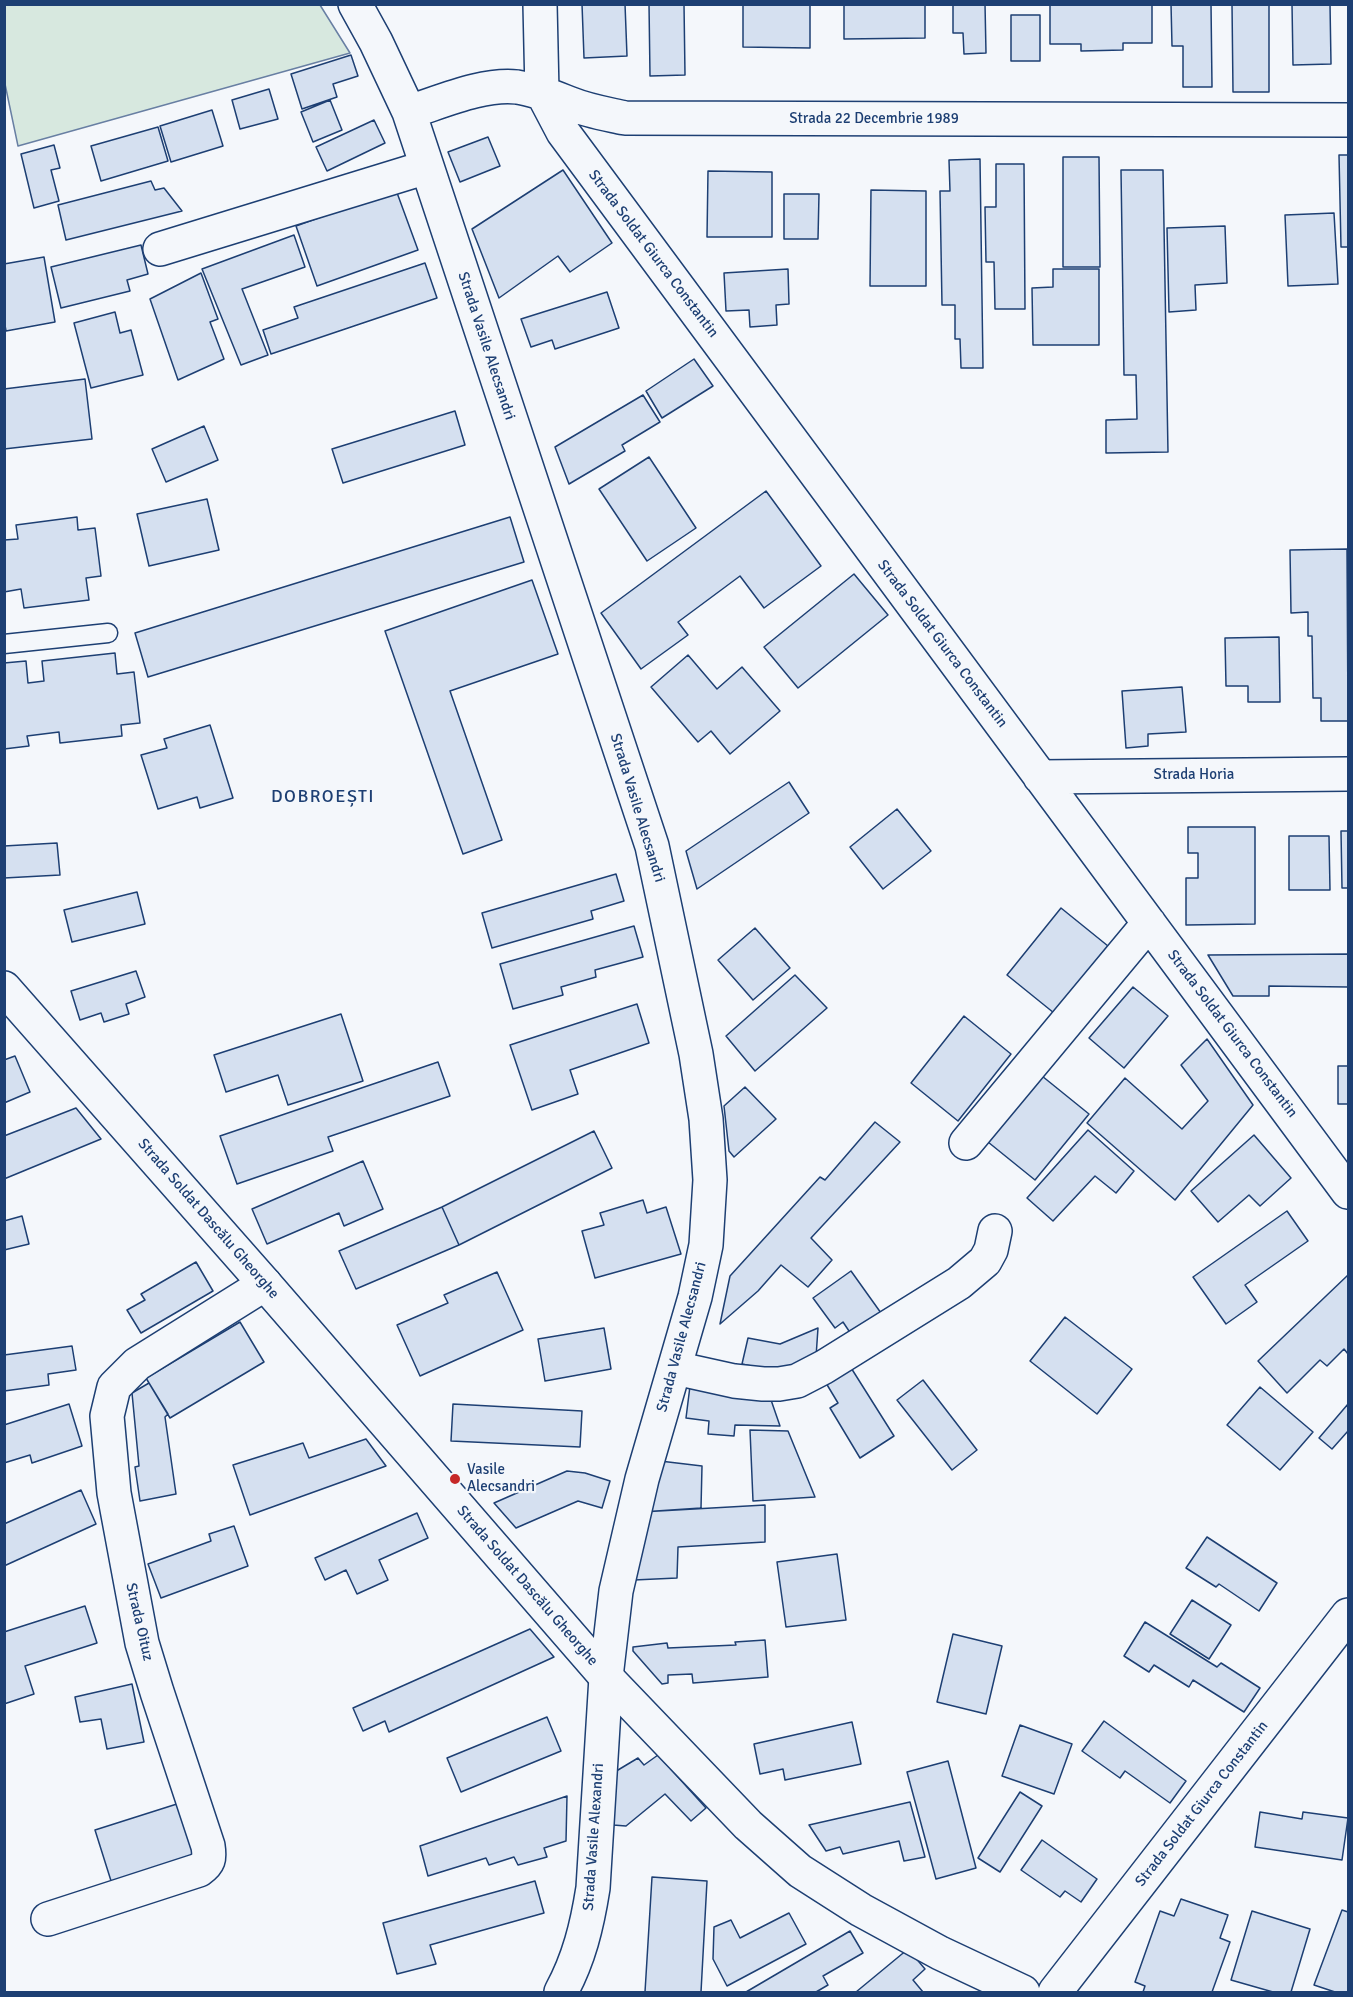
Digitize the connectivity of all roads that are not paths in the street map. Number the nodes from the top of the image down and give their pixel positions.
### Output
1 (355, 4) edge
2 (540, 4) edge
3 (542, 92) junction
4 (409, 112) junction
5 (1348, 120) edge
6 (426, 167) junction
7 (160, 249) dead end
8 (108, 633) dead end
9 (4, 644) edge
10 (1348, 774) edge
11 (1040, 777) junction
12 (1149, 923) junction
13 (4, 988) edge
14 (966, 1143) dead end
15 (1348, 1192) edge
16 (995, 1231) dead end
17 (265, 1284) junction
18 (675, 1368) junction
19 (1348, 1615) edge
20 (606, 1677) junction
21 (48, 1918) dead end
22 (561, 1992) edge
23 (1023, 1992) edge
24 (1055, 1992) edge

1 - 4 street, Strada Vasile Alecsandri
2 - 3 street
3 - 4 street, Strada 22 Decembrie 1989
3 - 5 street, Strada 22 Decembrie 1989
3 - 11 street, Strada Soldat Giurca Constantin
4 - 6 street, Strada Vasile Alecsandri
6 - 7 street
6 - 18 street, Strada Vasile Alecsandri
8 - 9 lane
10 - 11 street, Strada Horia
11 - 12 street, Strada Soldat Giurca Constantin
12 - 14 street
12 - 15 street, Strada Soldat Giurca Constantin
13 - 17 street, Strada Soldat Dascălu Gheorghe
16 - 18 street
17 - 20 street, Strada Soldat Dascălu Gheorghe
17 - 21 street, Strada Oituz
18 - 20 street, Strada Vasile Alecsandri
19 - 24 street, Strada Soldat Giurca Constantin
20 - 22 street, Strada Vasile Alexandri
20 - 23 street, Strada Soldat Dascălu Gheorghe

